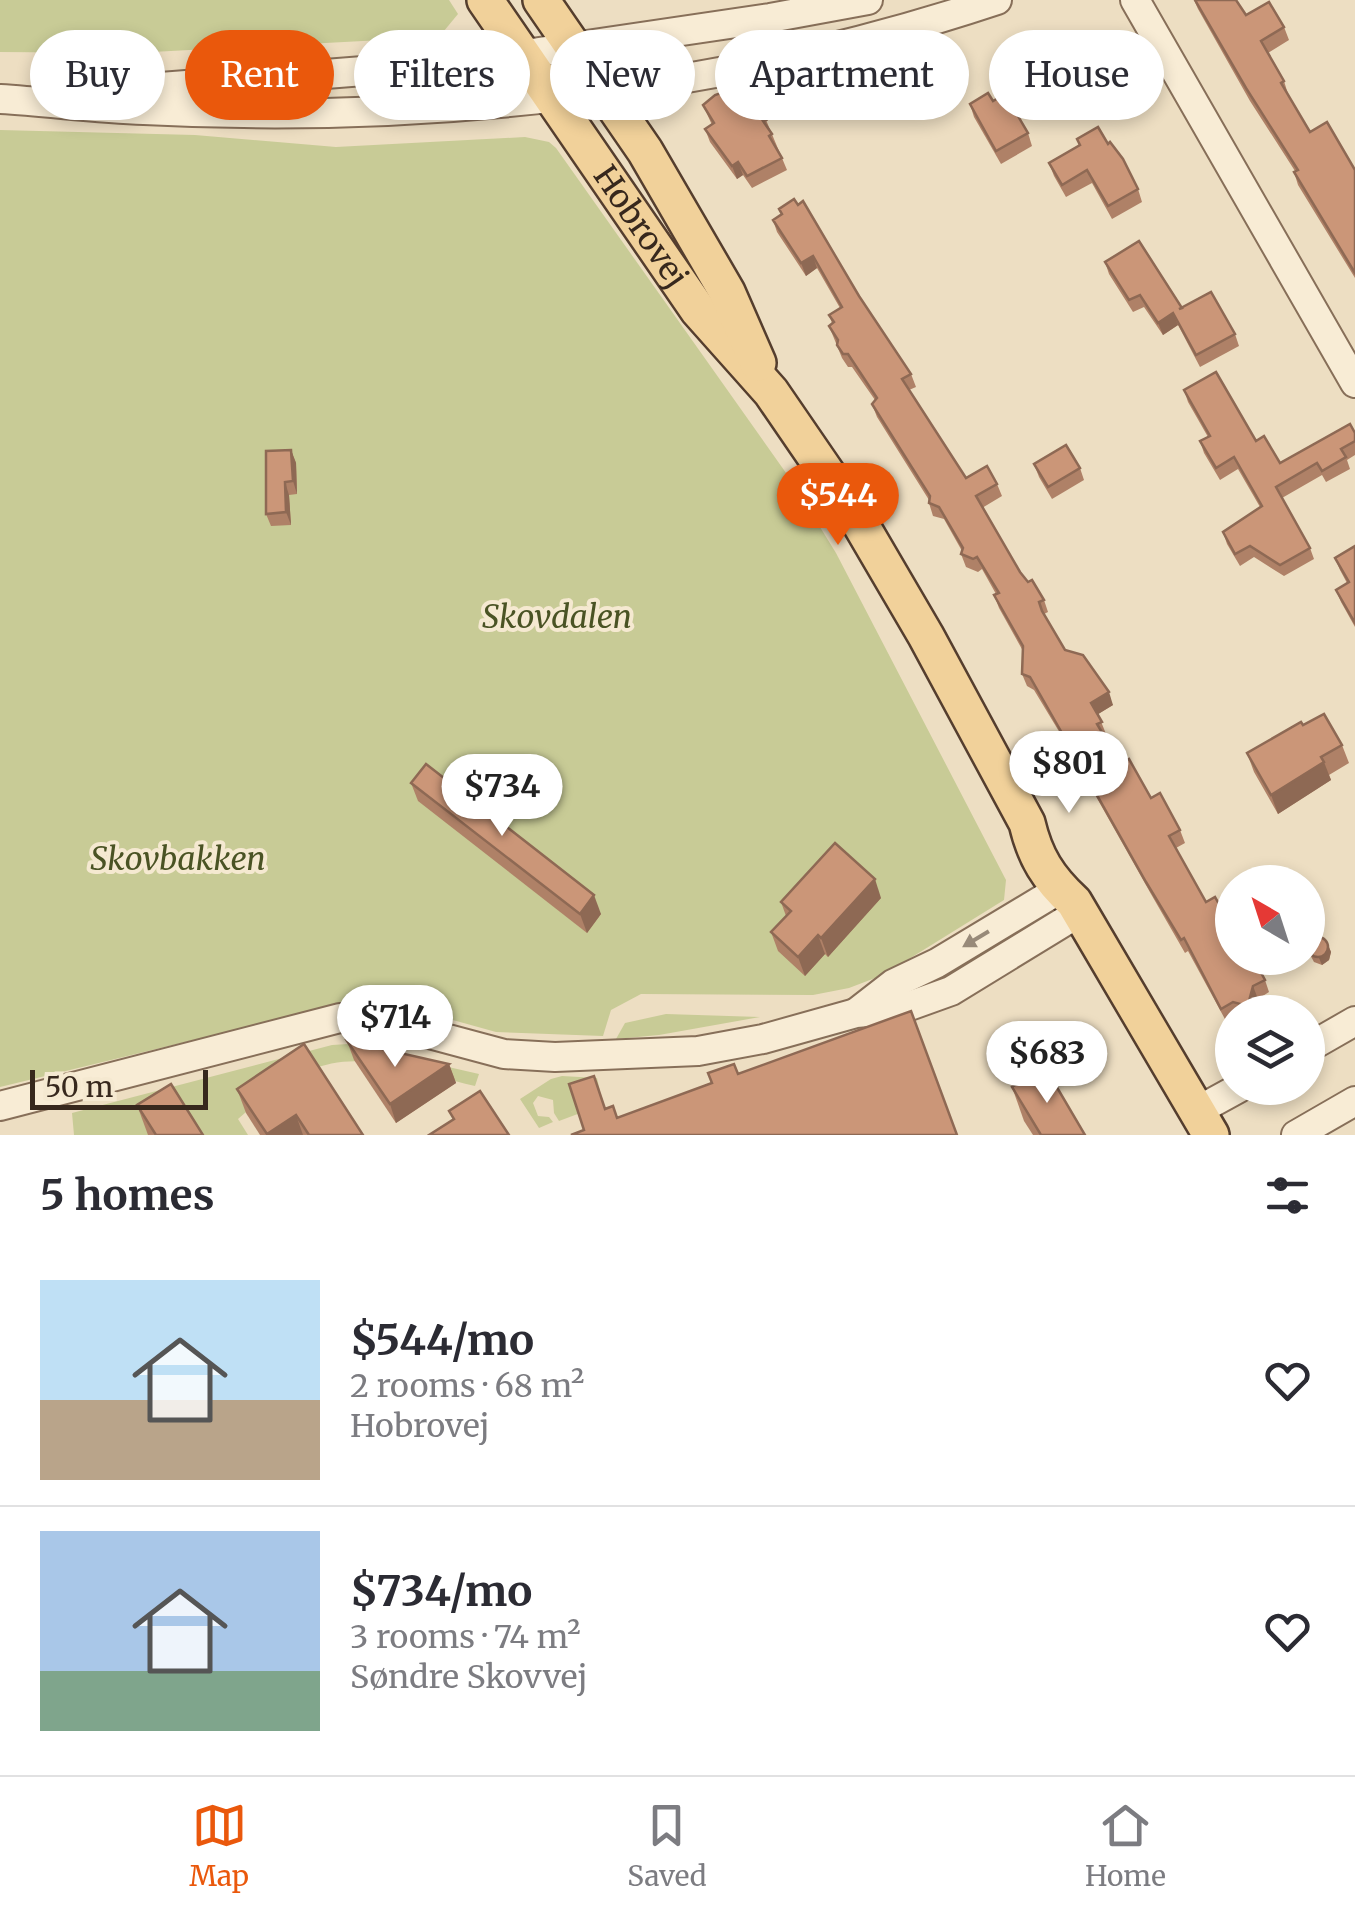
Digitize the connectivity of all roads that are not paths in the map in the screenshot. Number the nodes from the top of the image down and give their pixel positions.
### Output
1 (485, 0) edge
2 (512, 0) edge
3 (541, 0) edge
4 (868, 0) edge
5 (997, 0) edge
6 (1135, 0) edge
7 (547, 51) junction
8 (550, 55) edge
9 (550, 55) edge
10 (695, 76) edge
11 (550, 97) edge
12 (0, 98) edge
13 (593, 120) edge
14 (616, 120) edge
15 (1355, 383) edge
16 (771, 392) junction
17 (1072, 901) junction
18 (1355, 1021) edge
19 (1325, 1038) edge
20 (1355, 1101) edge
21 (1222, 1105) edge
22 (0, 1106) edge
23 (1204, 1123) edge
24 (1296, 1135) edge

1 - 7 main road
2 - 7 main road
3 - 7 main road
4 - 7 street
5 - 10 street
6 - 15 street
7 - 8 main road, Hobrovej
7 - 9 main road, Hobrovej
7 - 12 street
11 - 12 street
13 - 16 main road, Hobrovej
14 - 16 main road, Hobrovej
16 - 17 main road, Hobrovej
17 - 22 street
17 - 23 main road, Hobrovej
18 - 19 street
20 - 24 street
21 - 23 street

